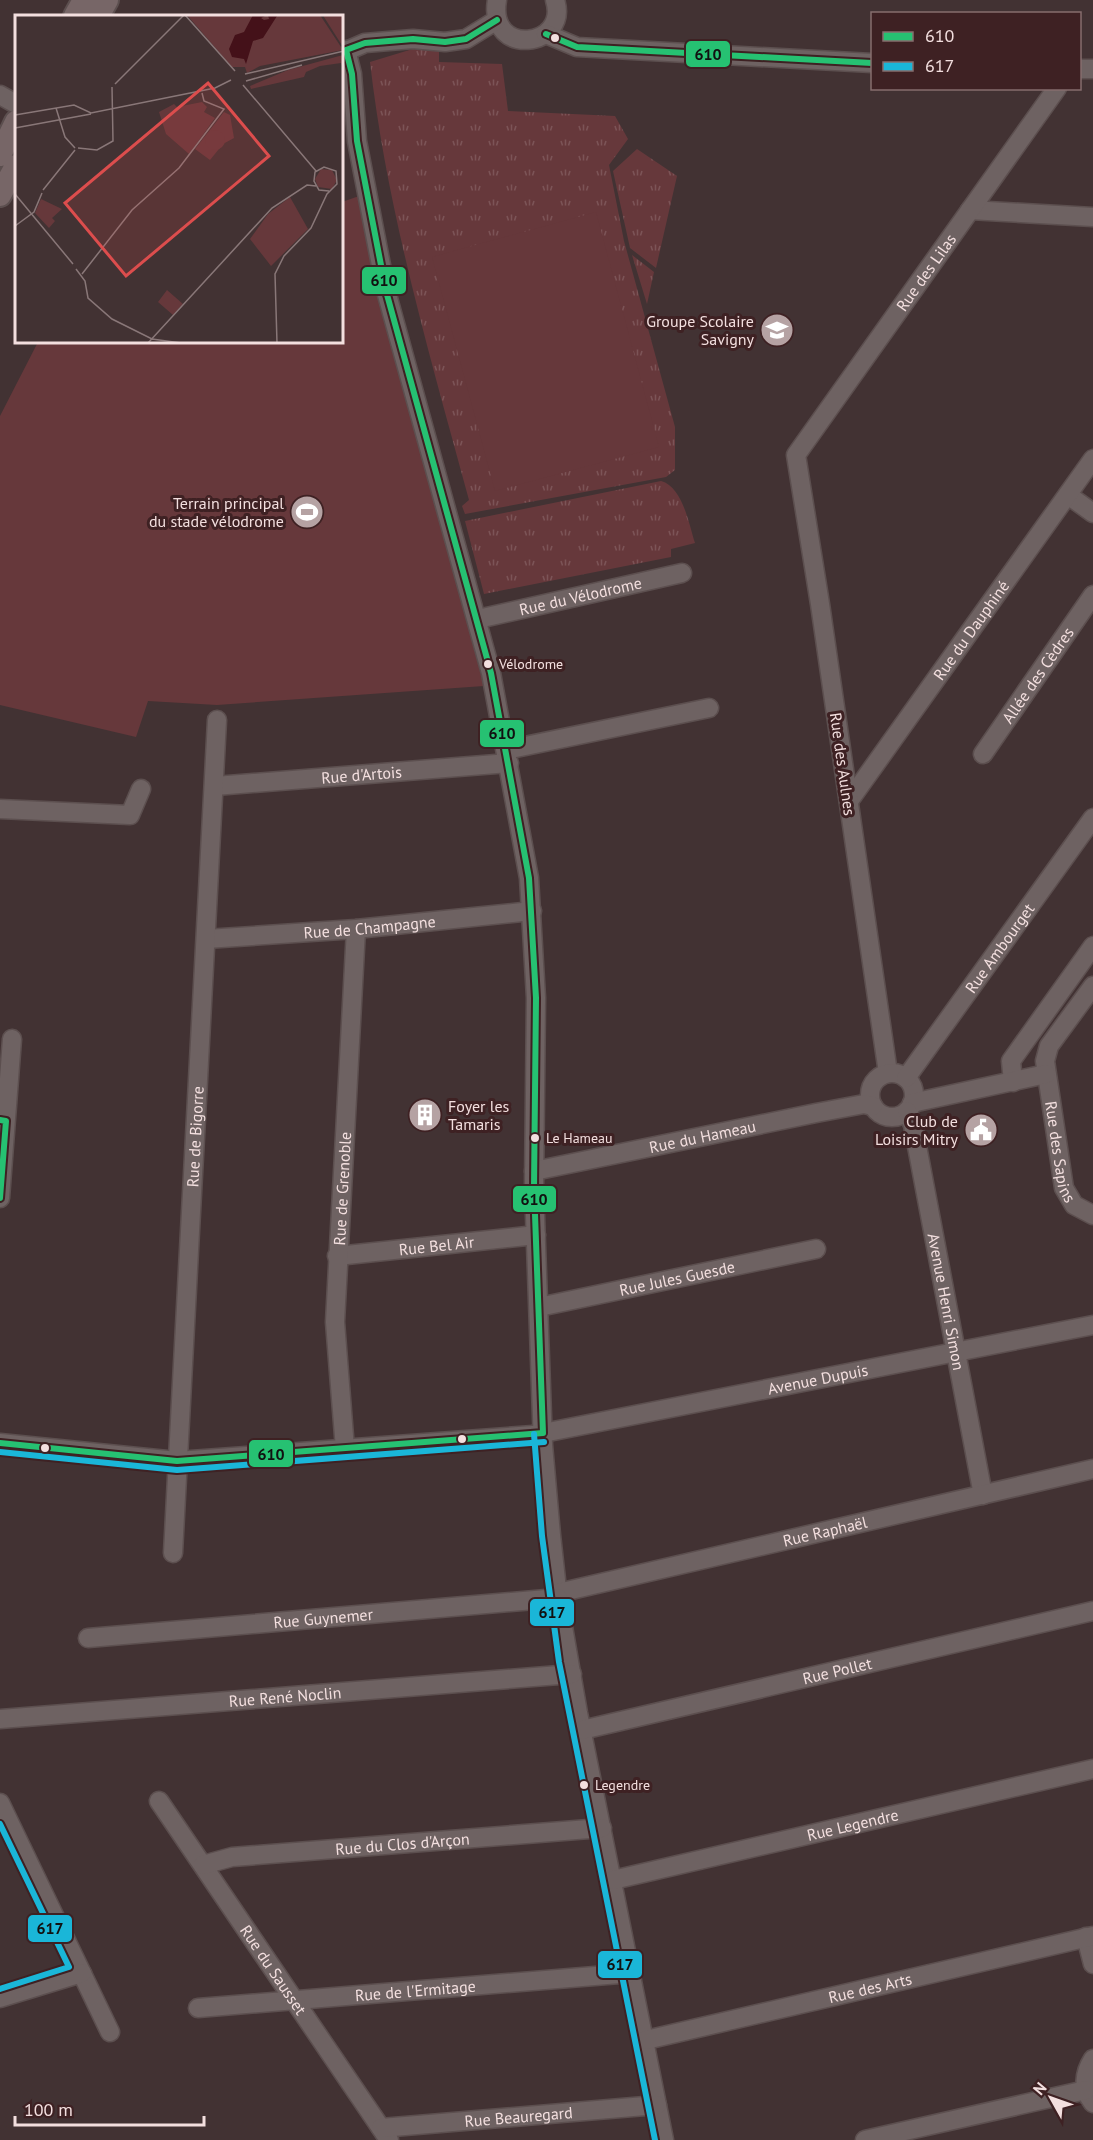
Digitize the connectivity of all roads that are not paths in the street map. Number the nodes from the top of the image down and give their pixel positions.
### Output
1 (84, 0) edge
2 (107, 0) edge
3 (497, 0) edge
4 (555, 0) edge
5 (76, 15) edge
6 (99, 15) edge
7 (497, 20) junction
8 (546, 34) junction
9 (344, 52) edge
10 (871, 63) edge
11 (1056, 90) edge
12 (0, 95) edge
13 (15, 103) edge
14 (15, 124) edge
15 (0, 155) edge
16 (15, 168) edge
17 (0, 195) edge
18 (970, 210) junction
19 (1093, 217) edge
20 (796, 455) joint
21 (1093, 459) edge
22 (1068, 495) junction
23 (1093, 513) edge
24 (682, 573) dead end
25 (1093, 595) edge
26 (478, 619) junction
27 (709, 708) dead end
28 (217, 720) dead end
29 (983, 754) dead end
30 (508, 756) junction
31 (216, 786) junction
32 (141, 789) dead end
33 (849, 801) junction
34 (0, 809) edge
35 (1091, 826) edge
36 (532, 911) junction
37 (356, 929) junction
38 (206, 939) junction
39 (1093, 946) edge
40 (1093, 986) edge
41 (12, 1039) dead end
42 (888, 1073) junction
43 (1046, 1074) junction
44 (906, 1078) junction
45 (1013, 1082) junction
46 (873, 1106) junction
47 (909, 1107) junction
48 (3, 1120) edge
49 (534, 1171) junction
50 (0, 1198) edge
51 (1093, 1215) edge
52 (536, 1235) junction
53 (816, 1249) dead end
54 (337, 1256) junction
55 (539, 1307) junction
56 (1093, 1325) edge
57 (956, 1352) junction
58 (543, 1433) junction
59 (0, 1443) edge
60 (345, 1449) junction
61 (177, 1461) junction
62 (1093, 1469) edge
63 (983, 1495) junction
64 (173, 1553) dead end
65 (558, 1596) junction
66 (1093, 1611) edge
67 (88, 1638) dead end
68 (572, 1674) junction
69 (0, 1719) edge
70 (582, 1730) junction
71 (1093, 1769) edge
72 (159, 1801) dead end
73 (0, 1803) edge
74 (5, 1825) edge
75 (602, 1828) junction
76 (203, 1865) junction
77 (613, 1880) junction
78 (1090, 1936) edge
79 (1093, 1964) edge
80 (82, 1973) junction
81 (632, 1973) junction
82 (0, 1998) edge
83 (294, 2002) junction
84 (198, 2008) dead end
85 (110, 2032) dead end
86 (646, 2040) junction
87 (1093, 2059) edge
88 (1090, 2096) edge
89 (657, 2105) junction
90 (385, 2134) edge
91 (664, 2140) edge
92 (865, 2140) edge

1 - 5 main road
2 - 6 main road
3 - 7 street
4 - 8 street
7 - 8 street
7 - 9 street
8 - 10 street
9 - 26 street
11 - 18 street, Rue des Lilas
12 - 13 street
14 - 15 main road
16 - 17 main road
18 - 19 street
18 - 20 street, Rue des Lilas
20 - 33 street, Rue des Aulnes
21 - 22 street, Rue du Dauphiné
22 - 23 street
22 - 33 street, Rue du Dauphiné
24 - 26 street, Rue du Vélodrome
25 - 29 street, Allée des Cèdres
26 - 30 street
27 - 30 street, Rue d'Artois
28 - 31 street, Rue de Bigorre
30 - 31 street, Rue d'Artois
30 - 36 street
31 - 38 street, Rue de Bigorre
32 - 34 street
33 - 42 street, Rue des Aulnes
35 - 44 street, Rue Ambourget
36 - 37 street, Rue de Champagne
36 - 49 street
37 - 38 street, Rue de Champagne
37 - 54 street, Rue de Grenoble
38 - 61 street, Rue de Bigorre
39 - 45 street
40 - 43 street, Rue des Sapins
41 - 48 street
42 - 44 street
42 - 46 street
43 - 45 street
43 - 51 street, Rue des Sapins
44 - 47 street
45 - 47 street
46 - 47 street
46 - 49 street, Rue du Hameau
47 - 57 street, Avenue Henri Simon
48 - 50 street
49 - 52 street
52 - 54 street, Rue Bel Air
52 - 55 street
53 - 55 street, Rue Jules Guesde
54 - 60 street, Rue de Grenoble
55 - 58 street
56 - 57 street, Avenue Dupuis
57 - 58 street, Avenue Dupuis
57 - 63 street, Avenue Henri Simon
58 - 60 street, Avenue Dupuis
58 - 65 street
59 - 61 street, Avenue Dupuis
60 - 61 street, Avenue Dupuis
61 - 64 street, Rue de Bigorre
62 - 63 street, Rue Raphaël
63 - 65 street, Rue Raphaël
65 - 67 street, Rue Guynemer
65 - 68 street
66 - 70 street, Rue Pollet
68 - 69 street, Rue René Noclin
68 - 70 street
70 - 75 street
71 - 77 street, Rue Legendre
72 - 76 street, Rue du Sausset
73 - 74 street
74 - 80 street
75 - 76 street, Rue du Clos d'Arçon
75 - 77 street
76 - 83 street, Rue du Sausset
77 - 81 street
78 - 79 street
78 - 86 street, Rue des Arts
80 - 82 street
80 - 85 street
81 - 83 street, Rue de l'Ermitage
81 - 86 street
83 - 84 street, Rue de l'Ermitage
83 - 90 street, Rue du Sausset
86 - 89 street
87 - 88 street
88 - 92 street
89 - 90 street, Rue Beauregard
89 - 91 street

